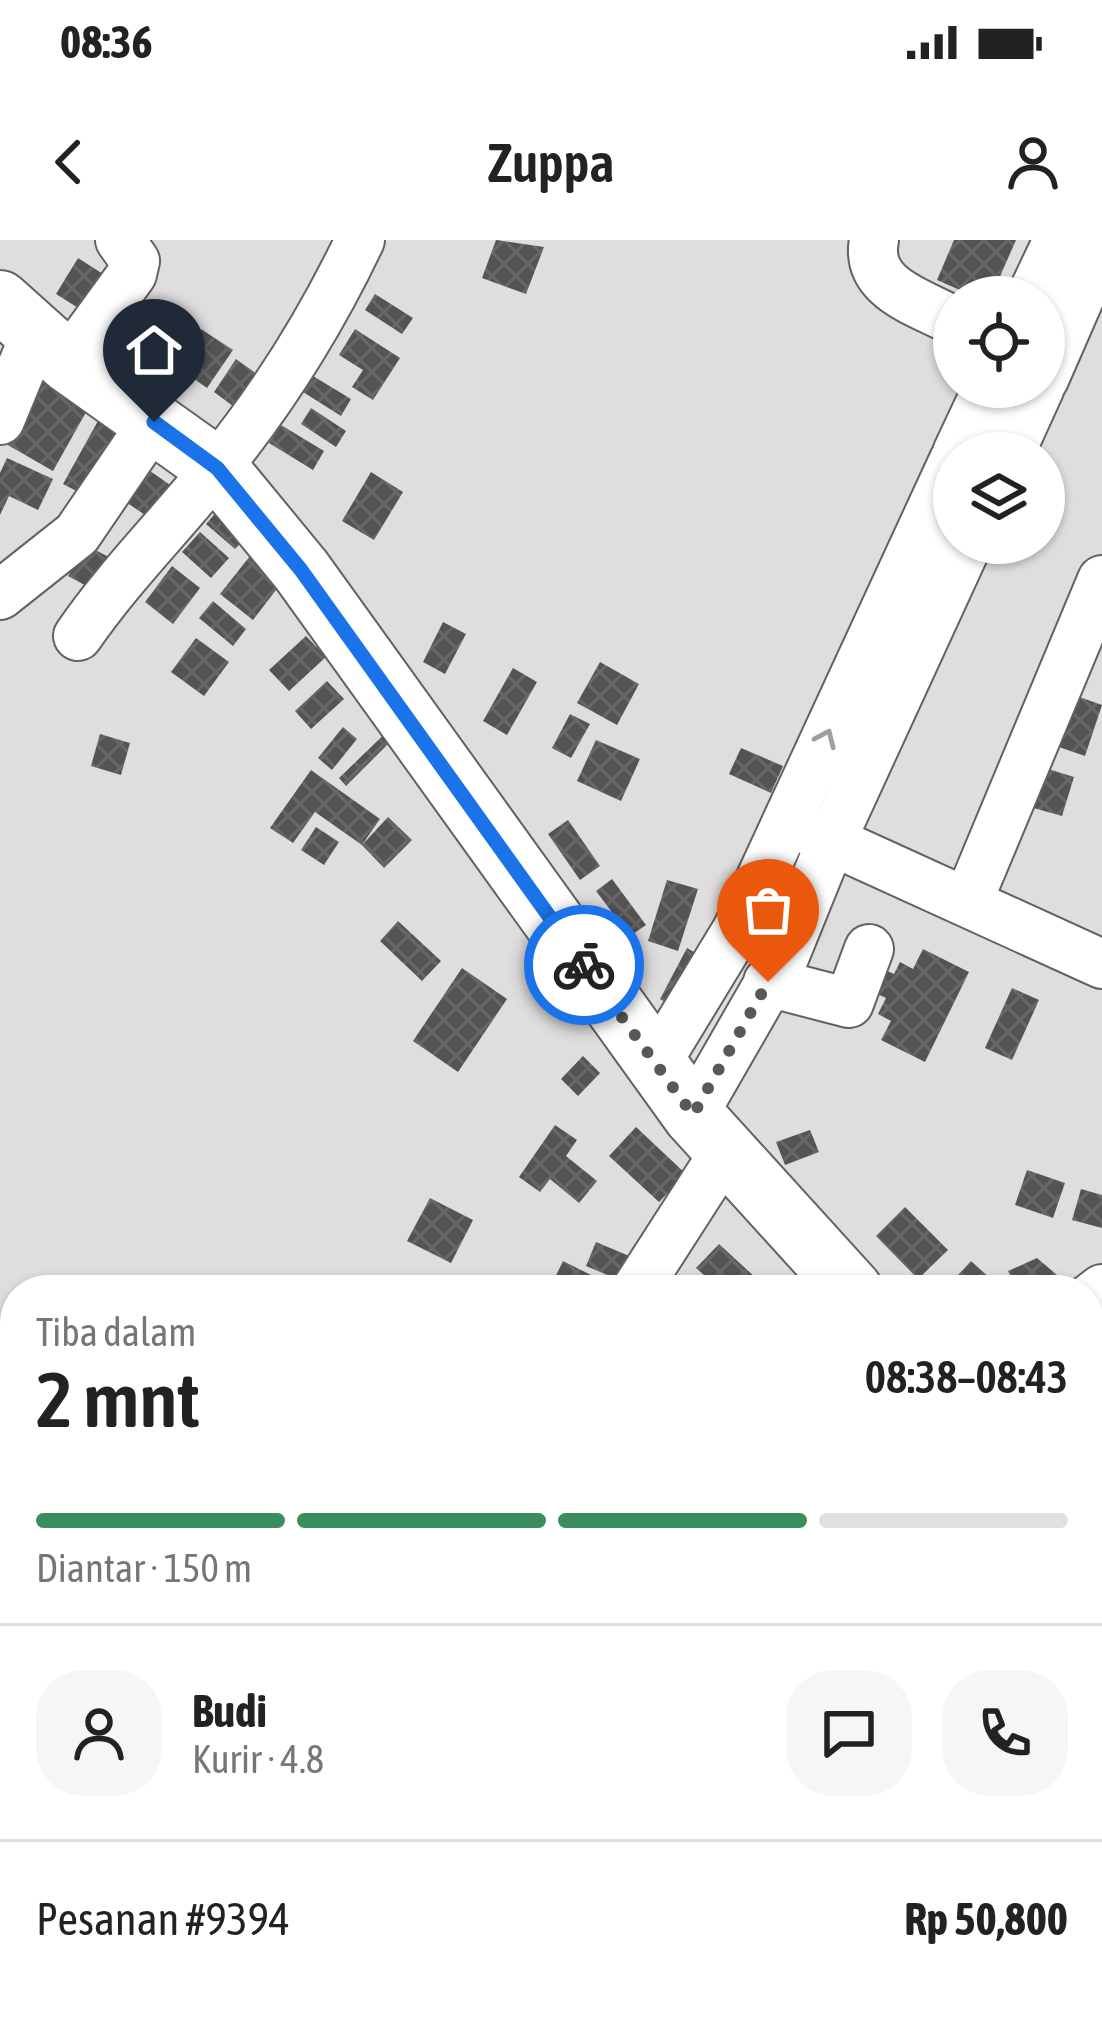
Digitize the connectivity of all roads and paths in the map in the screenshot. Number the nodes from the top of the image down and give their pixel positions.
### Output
1 (120, 240) edge
2 (360, 240) edge
3 (874, 240) edge
4 (1058, 240) edge
5 (1102, 246) edge
6 (1041, 276) edge
7 (933, 309) edge
8 (1065, 328) edge
9 (34, 332) edge
10 (0, 420) edge
11 (154, 422) junction
12 (217, 468) junction
13 (933, 515) edge
14 (956, 564) edge
15 (1102, 580) edge
16 (0, 595) edge
17 (78, 636) dead end
18 (810, 830) junction
19 (968, 901) junction
20 (869, 949) dead end
21 (1101, 960) edge
22 (768, 982) junction
23 (656, 1065) junction
24 (709, 1134) junction
25 (643, 1275) edge
26 (837, 1275) edge

1 - 9 street
2 - 12 street
3 - 7 street
4 - 6 street
5 - 8 street
9 - 10 street
9 - 11 main road
11 - 12 main road
11 - 16 street
12 - 17 street
12 - 23 main road
18 -> 13 street
14 - 18 street
15 - 19 street
18 - 19 street
18 - 22 street
18 - 23 street
19 - 21 street
20 - 22 street
22 - 24 street
23 - 24 main road
24 - 25 street
24 - 26 main road

